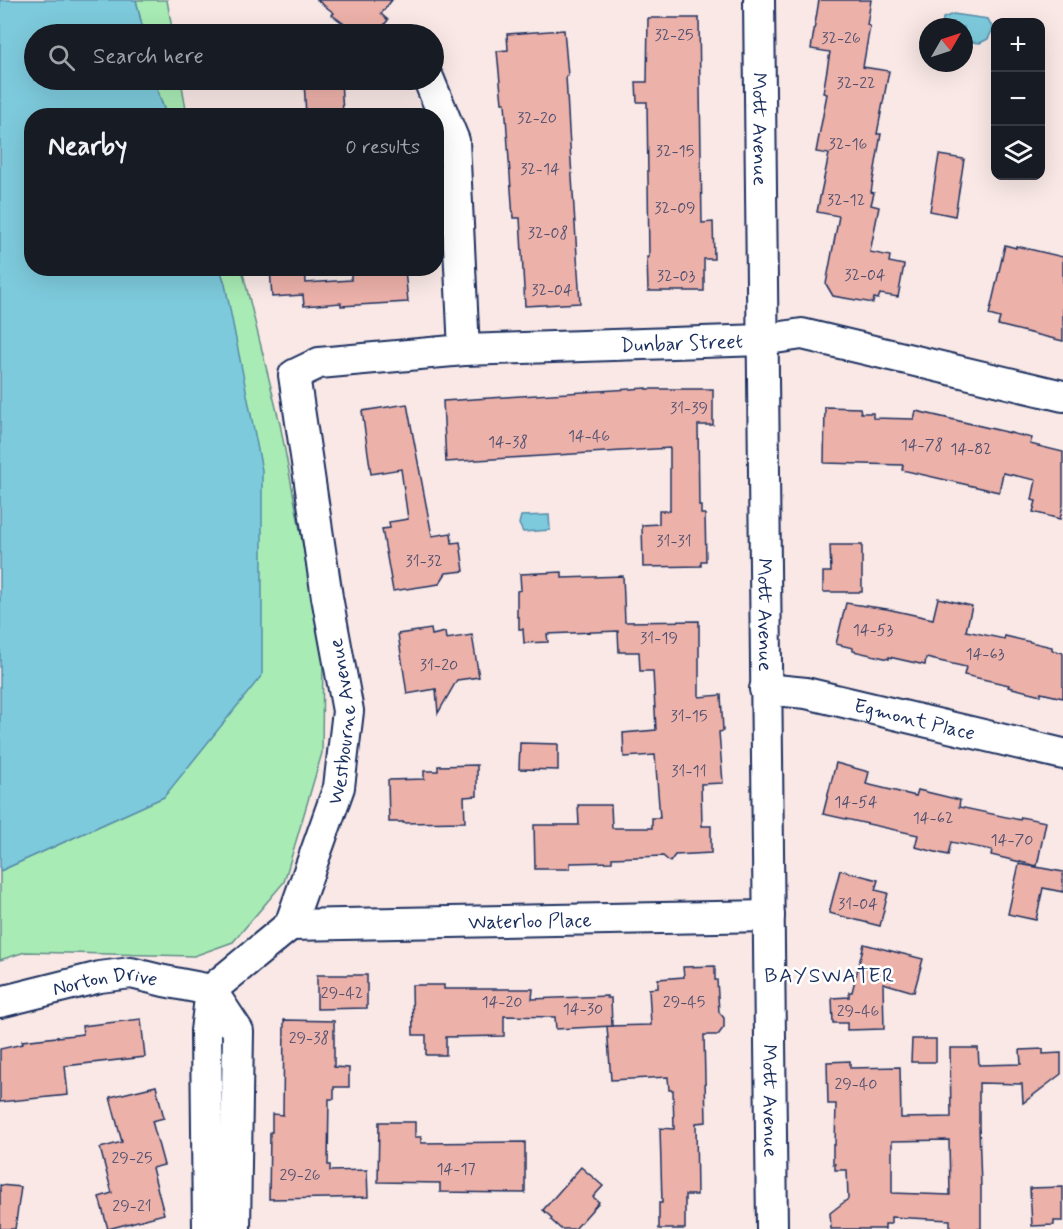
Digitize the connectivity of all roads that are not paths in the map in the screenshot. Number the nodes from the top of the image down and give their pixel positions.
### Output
1 (759, 0) edge
2 (433, 90) edge
3 (440, 108) edge
4 (444, 117) edge
5 (762, 340) junction
6 (464, 350) junction
7 (294, 375) joint
8 (1063, 396) edge
9 (765, 689) junction
10 (1063, 754) edge
11 (769, 915) junction
12 (290, 925) junction
13 (211, 990) junction
14 (0, 1002) edge
15 (208, 1229) edge
16 (235, 1229) edge
17 (772, 1229) edge

1 - 5 street, Mott Avenue
2 - 3 street
4 - 6 street
5 - 6 street, Dunbar Street
5 - 8 street, Dunbar Street
5 - 9 street, Mott Avenue
6 - 7 street, Dunbar Street
7 - 12 street, Westbourne Avenue
9 - 10 street, Egmont Place
9 - 11 street, Mott Avenue
11 - 12 street, Waterloo Place
11 - 17 street, Mott Avenue
12 - 13 street
13 - 14 street, Norton Drive
13 - 15 street
13 - 16 street

